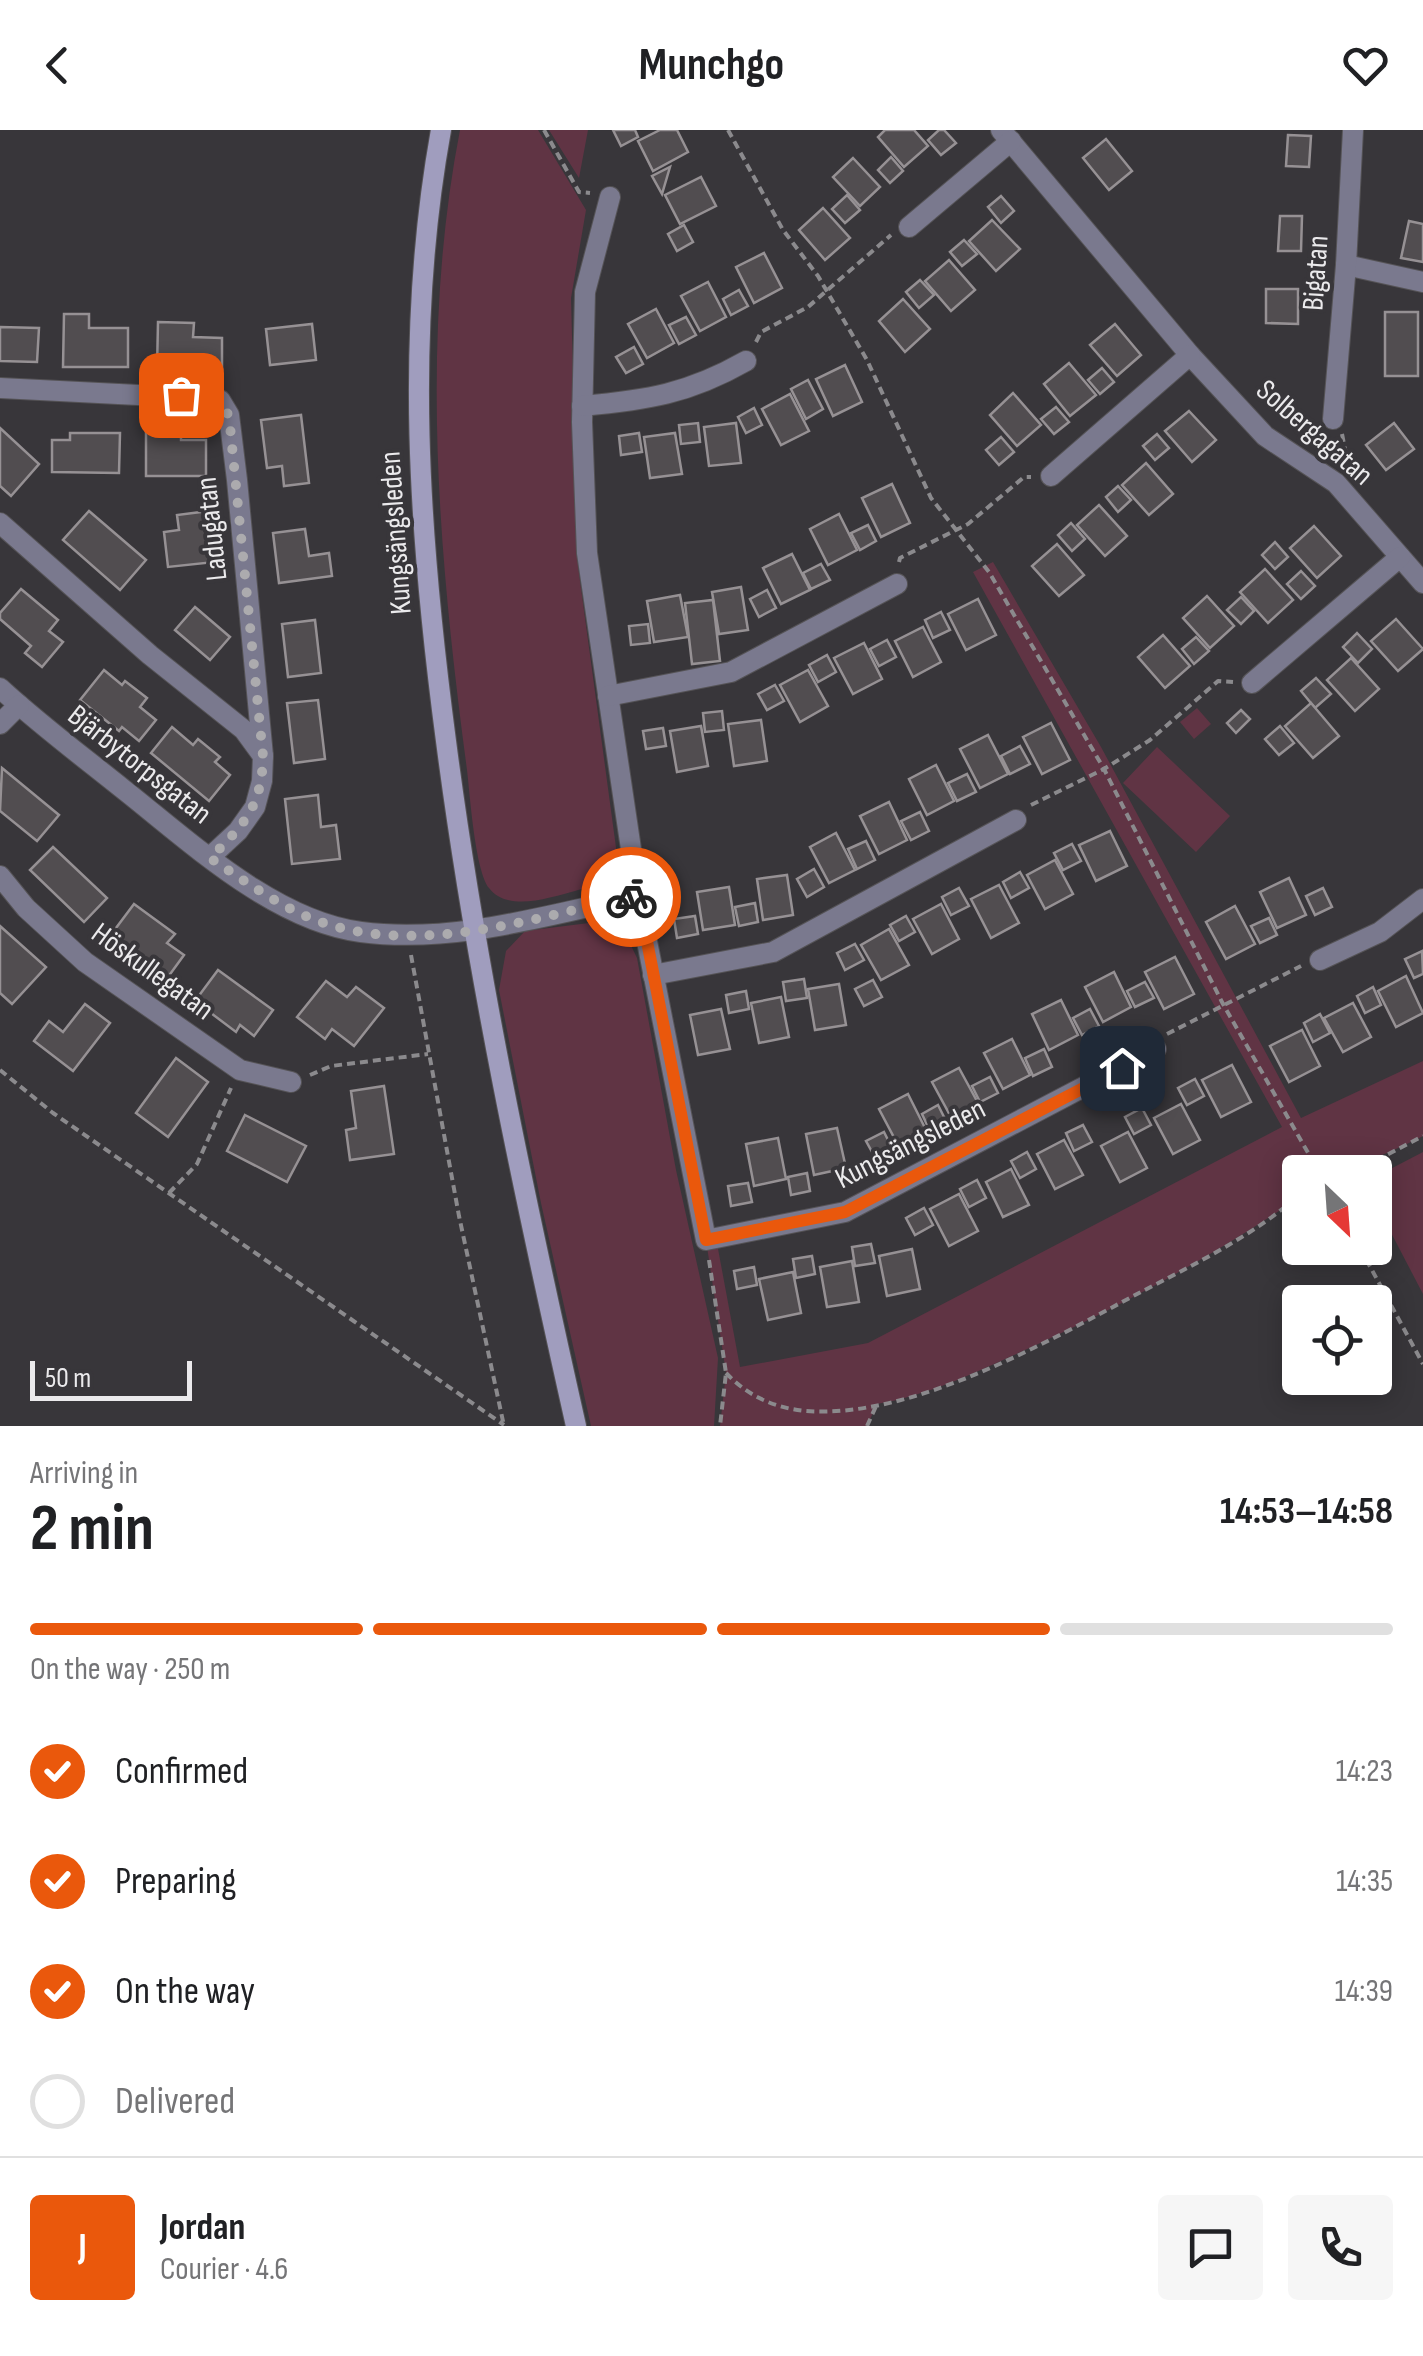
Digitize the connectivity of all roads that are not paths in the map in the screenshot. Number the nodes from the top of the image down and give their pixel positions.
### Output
1 (441, 130) edge
2 (1353, 130) edge
3 (1006, 136) edge
4 (610, 197) road end
5 (909, 227) road end
6 (1346, 265) junction
7 (1423, 282) edge
8 (1190, 354) junction
9 (746, 361) road end
10 (0, 388) edge
11 (582, 406) junction
12 (1333, 419) road end
13 (1051, 476) road end
14 (0, 523) edge
15 (1400, 557) junction
16 (1423, 583) edge
17 (896, 584) road end
18 (1252, 683) road end
19 (0, 688) edge
20 (608, 696) junction
21 (19, 706) junction
22 (0, 724) edge
23 (263, 756) junction
24 (1016, 820) road end
25 (210, 858) junction
26 (0, 876) edge
27 (638, 896) junction
28 (1423, 898) edge
29 (474, 931) junction
30 (1320, 960) road end
31 (654, 974) junction
32 (1156, 1049) road end
33 (291, 1082) road end
34 (576, 1426) edge

1 - 29 main road, Kungsängsleden
2 - 6 street, Bigatan
3 - 5 street, Solbergagatan
3 - 8 street, Solbergagatan
4 - 11 street
6 - 7 street
6 - 12 street, Bigatan
8 - 13 street
8 - 15 street, Solbergagatan
9 - 11 street
10 - 23 street, Ladugatan
11 - 20 street
14 - 23 street
15 - 16 street, Solbergagatan
15 - 18 street
17 - 20 street
19 - 21 street, Bjärbytorpsgatan
20 - 27 street
21 - 22 street
21 - 25 street, Bjärbytorpsgatan
23 - 25 street, Ladugatan
24 - 31 street
25 - 29 street, Bjärbytorpsgatan
26 - 33 street, Höskullegatan
27 - 29 street
27 - 31 street
28 - 30 street
29 - 34 main road, Kungsängsleden
31 - 32 street, Kungsängsleden

